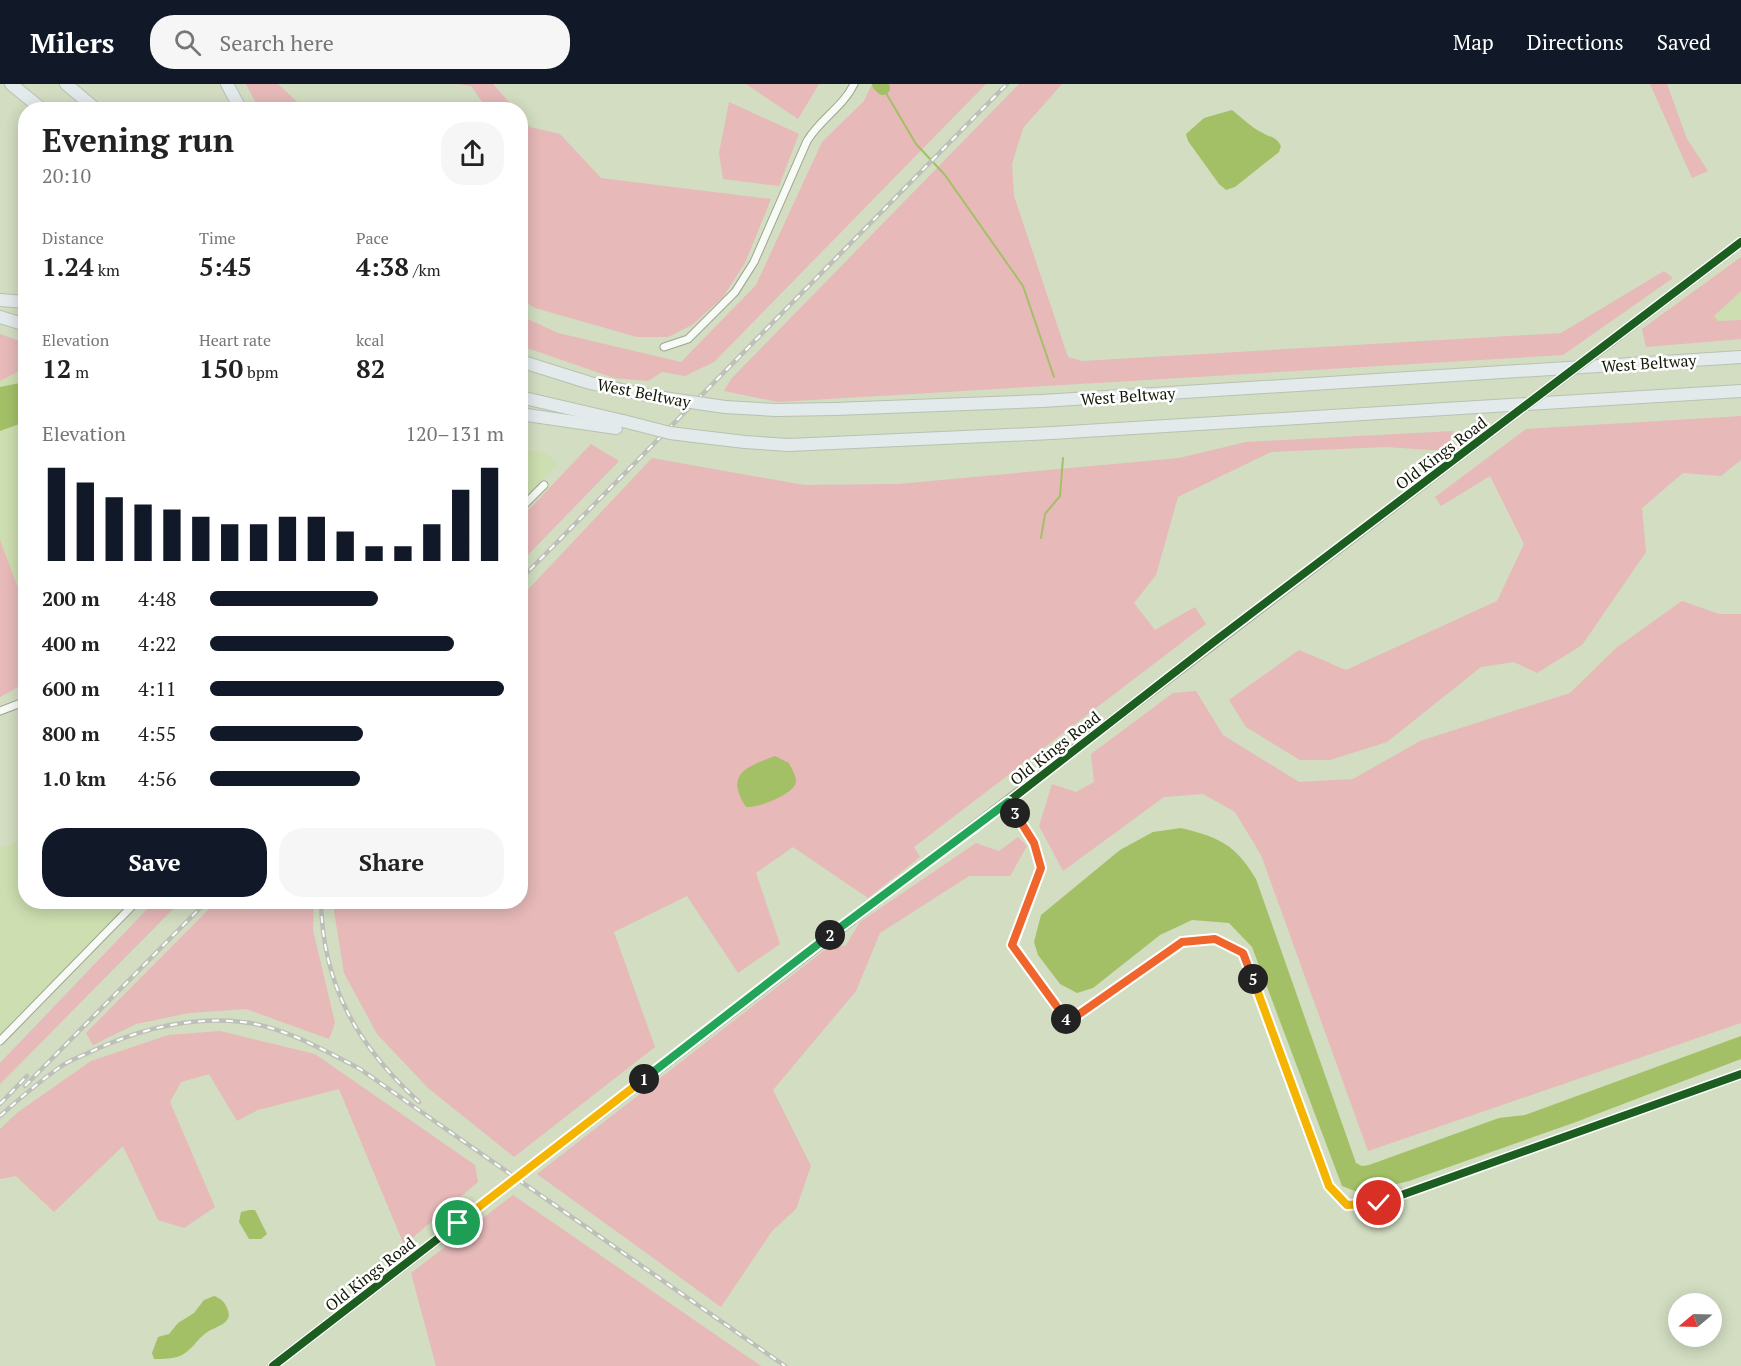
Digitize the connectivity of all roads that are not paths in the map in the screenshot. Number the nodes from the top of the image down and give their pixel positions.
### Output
1 (12, 84) edge
2 (66, 84) edge
3 (227, 84) edge
4 (853, 86) edge
5 (33, 102) edge
6 (87, 102) edge
7 (237, 102) edge
8 (1741, 242) edge
9 (0, 300) edge
10 (18, 301) edge
11 (0, 317) edge
12 (18, 323) edge
13 (664, 347) dead end
14 (1741, 357) edge
15 (528, 362) edge
16 (1741, 391) edge
17 (528, 399) edge
18 (528, 415) edge
19 (619, 425) junction
20 (544, 485) dead end
21 (528, 501) edge
22 (18, 704) edge
23 (0, 711) edge
24 (1008, 802) junction
25 (129, 909) edge
26 (0, 1041) edge
27 (1741, 1074) edge
28 (273, 1366) edge

1 - 5 highway
2 - 6 highway
3 - 7 highway
4 - 13 street
8 - 24 street, Old Kings Road, bridge
9 - 10 highway
11 - 12 highway
14 - 15 highway, West Beltway, bridge
16 - 19 highway, West Beltway, bridge
17 - 19 highway, West Beltway
18 - 19 highway
20 - 21 street
22 - 23 street
24 - 27 street
24 - 28 street, Old Kings Road
25 - 26 street

